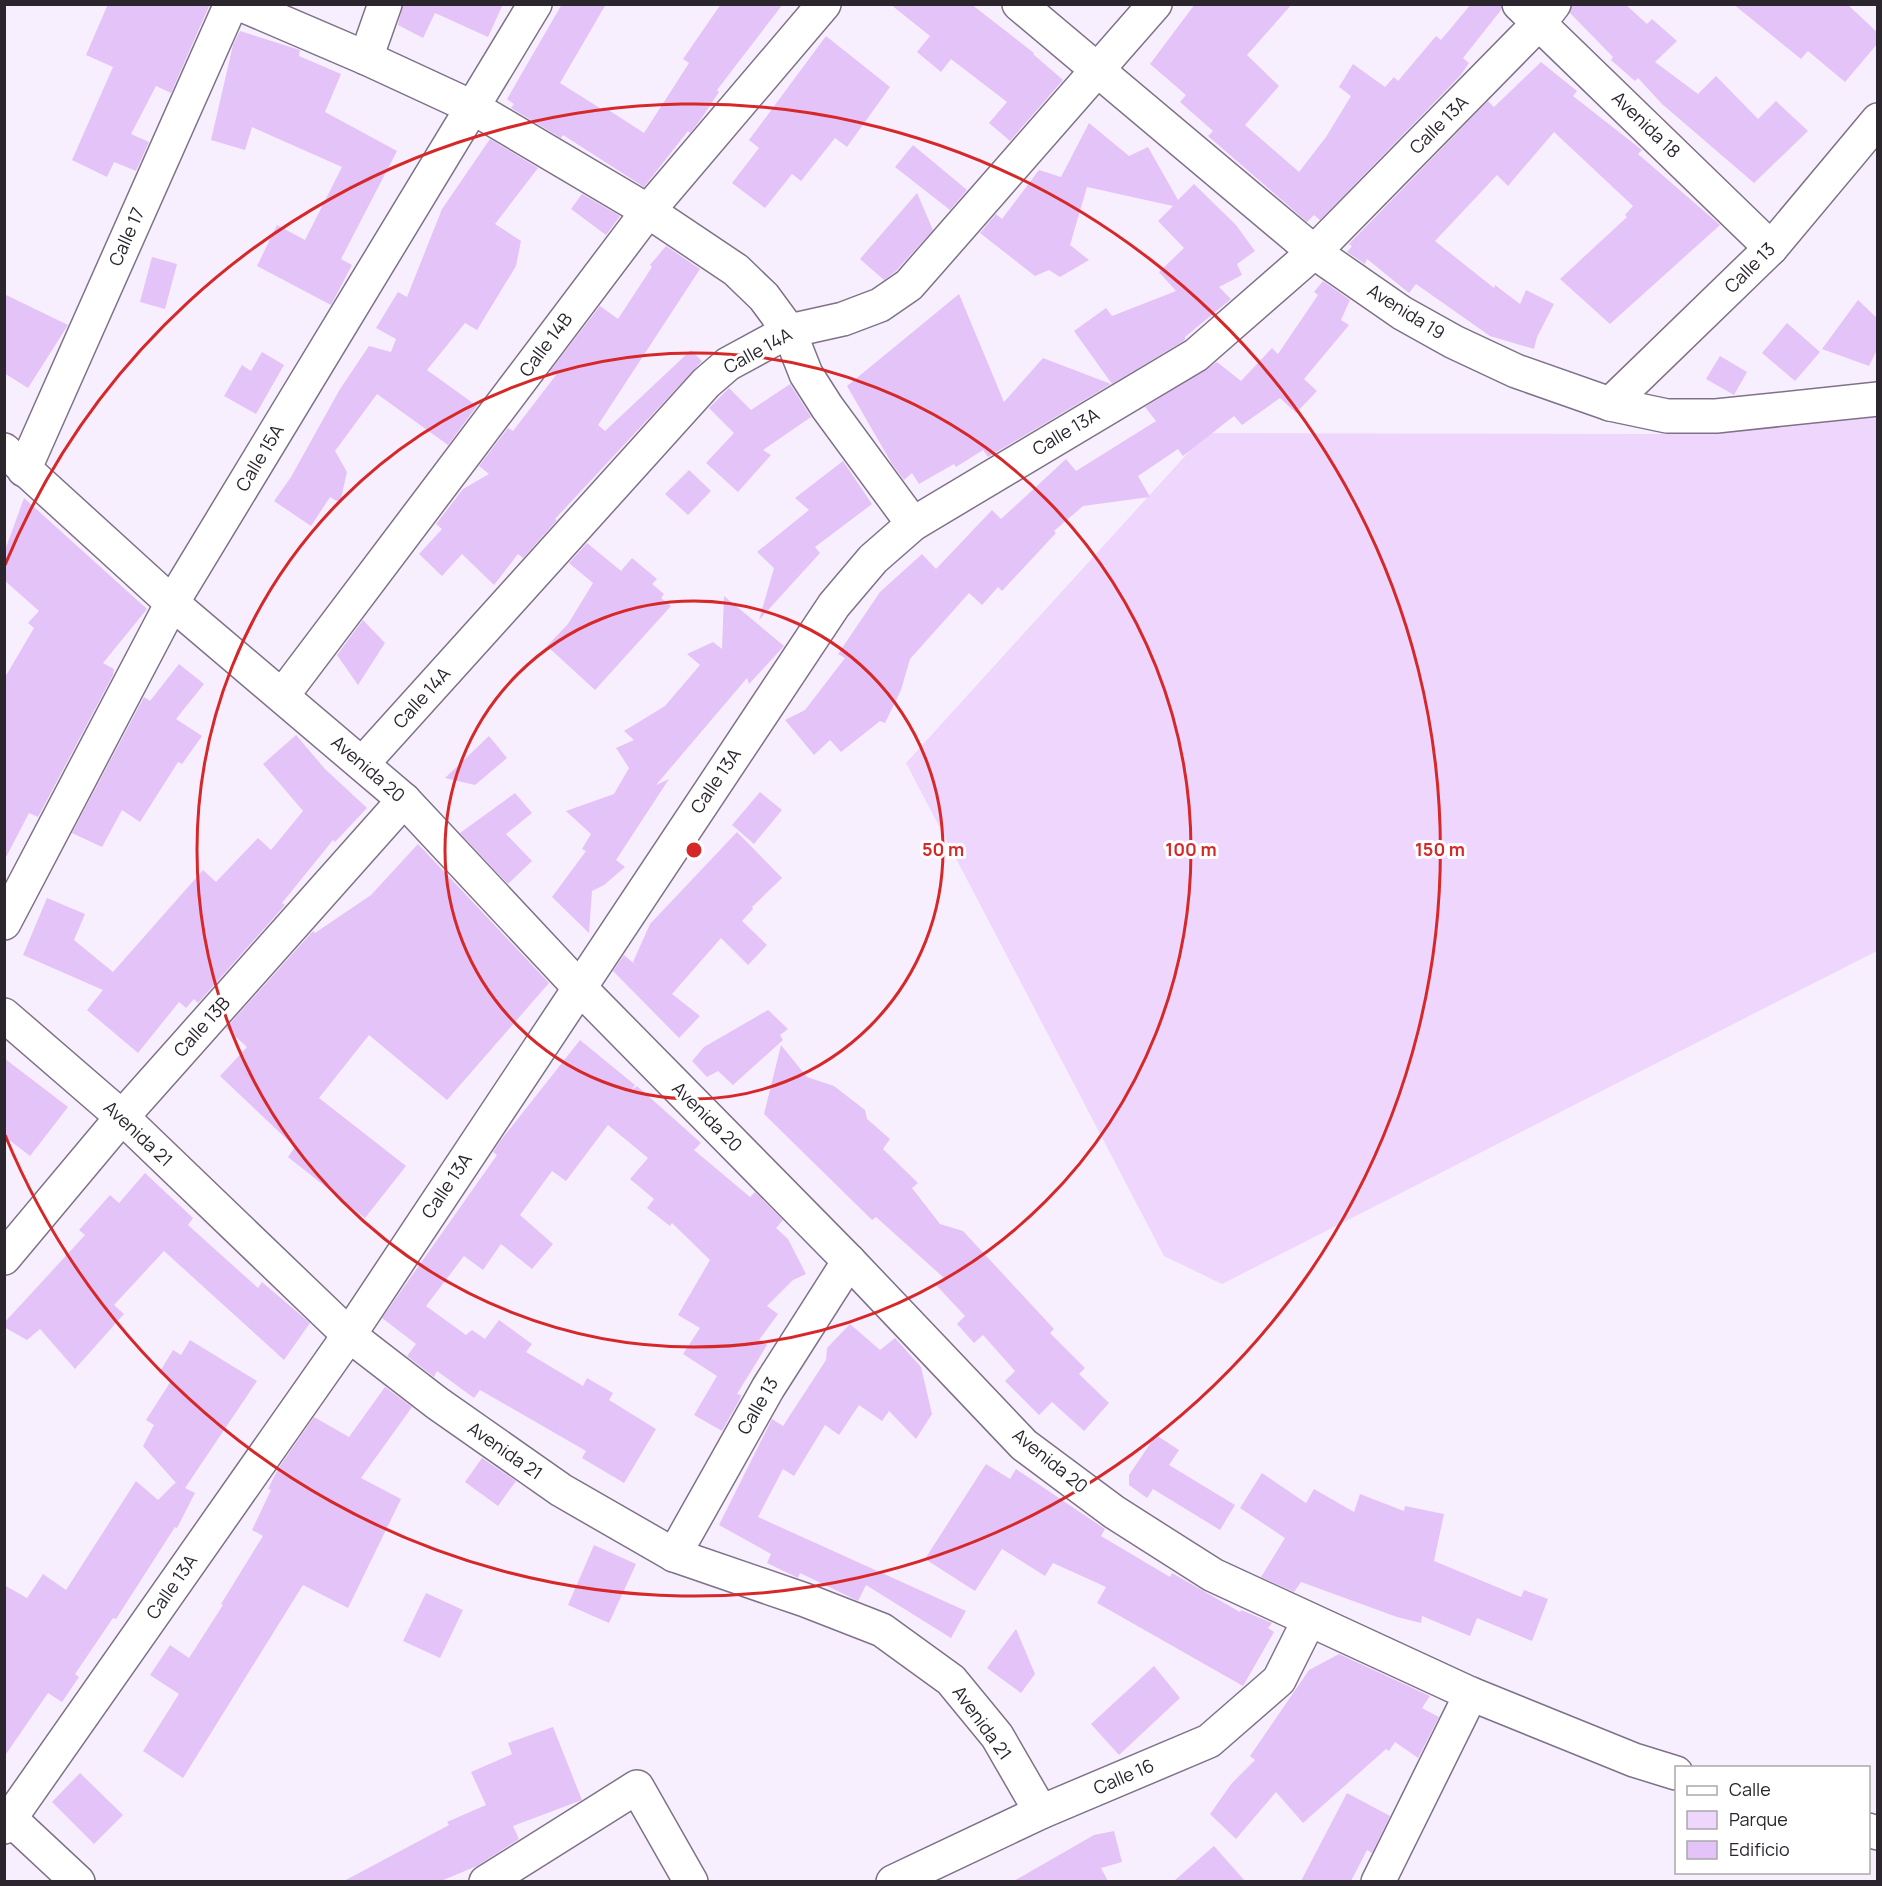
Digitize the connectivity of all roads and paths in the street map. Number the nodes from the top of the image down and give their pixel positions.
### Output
1 (231, 4) edge
2 (240, 4) edge
3 (385, 4) edge
4 (535, 4) edge
5 (824, 4) edge
6 (1019, 4) edge
7 (1155, 4) edge
8 (1538, 10) edge
9 (366, 58) junction
10 (1098, 70) junction
11 (472, 107) junction
12 (1878, 120) edge
13 (648, 211) junction
14 (1771, 248) junction
15 (1314, 252) junction
16 (789, 331) junction
17 (1878, 399) edge
18 (1610, 404) junction
19 (14, 460) edge
20 (913, 524) junction
21 (172, 603) junction
22 (282, 696) junction
23 (362, 765) junction
24 (404, 800) junction
25 (4, 923) edge
26 (579, 987) junction
27 (4, 1015) edge
28 (122, 1117) junction
29 (4, 1258) edge
30 (849, 1261) junction
31 (349, 1335) junction
32 (674, 1555) junction
33 (1309, 1620) junction
34 (1471, 1694) junction
35 (1675, 1772) edge
36 (1041, 1812) junction
37 (6, 1819) edge
38 (78, 1881) edge
39 (486, 1881) edge
40 (691, 1881) edge
41 (893, 1881) edge
42 (1378, 1881) edge

1 - 19 street, Calle 17
2 - 9 street
3 - 9 street
4 - 11 street, Calle 15A
5 - 13 street, Calle 14B
6 - 10 street, Avenida 19
7 - 10 street, Calle 14A
8 - 14 street, Avenida 18
8 - 15 street, Calle 13A
9 - 11 street
10 - 15 street, Avenida 19
10 - 16 street, Calle 14A
11 - 13 street
11 - 21 street, Calle 15A
12 - 14 street, Calle 13
13 - 16 street
13 - 22 street, Calle 14B
14 - 18 street, Calle 13
15 - 18 street, Avenida 19
15 - 20 street, Calle 13A
16 - 20 street
16 - 23 street, Calle 14A
17 - 18 street, Avenida 19
19 - 21 street, Avenida 20
20 - 26 street, Calle 13A
21 - 22 street, Avenida 20
21 - 25 street, Calle 15A
22 - 23 street, Avenida 20
23 - 24 street, Avenida 20
24 - 26 street, Avenida 20
24 - 28 street, Calle 13B
26 - 30 street, Avenida 20
26 - 31 street, Calle 13A
27 - 28 street, Avenida 21
28 - 29 street, Calle 13B
28 - 31 street, Avenida 21
30 - 32 street, Calle 13
30 - 33 street, Avenida 20
31 - 32 street, Avenida 21
31 - 37 street, Calle 13A
32 - 36 street, Avenida 21
33 - 34 street, Avenida 20
33 - 36 street, Calle 16
34 - 35 street, Avenida 20
34 - 42 street
36 - 41 street, Calle 16
37 - 38 street
39 - 40 street

